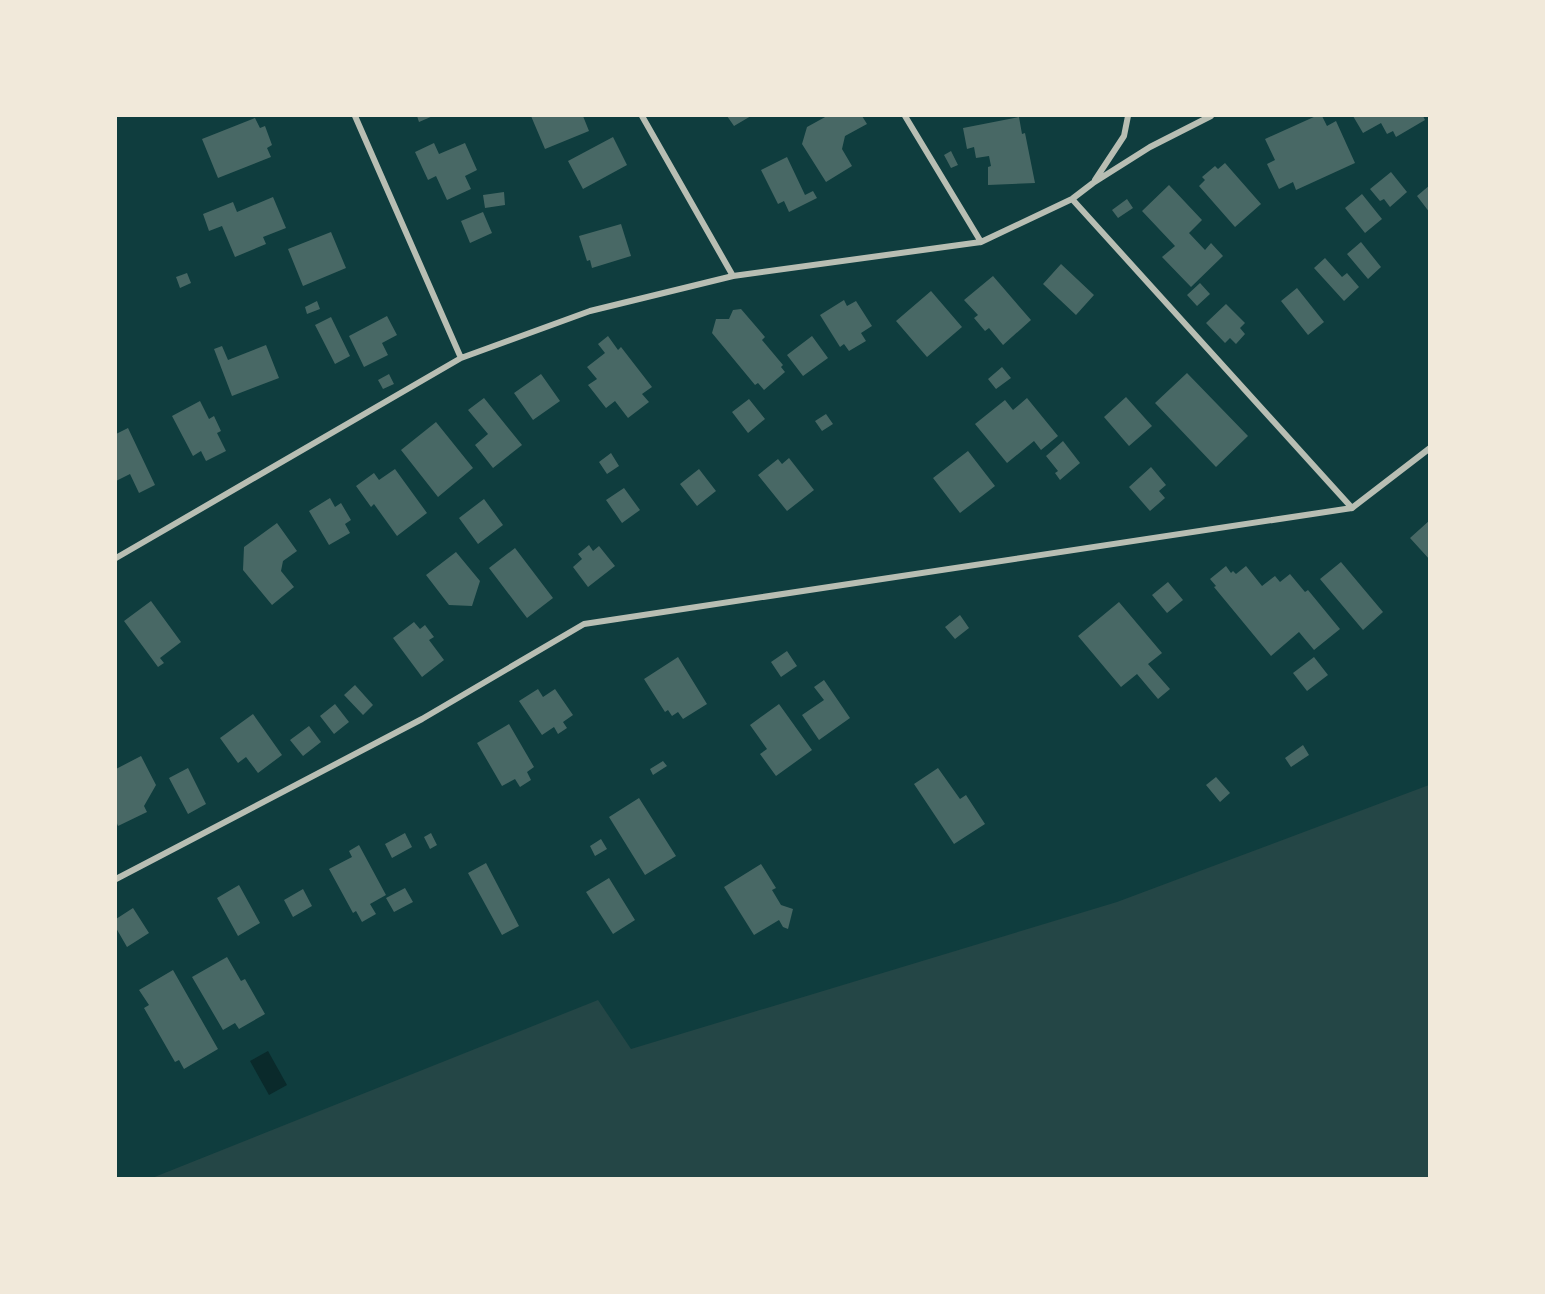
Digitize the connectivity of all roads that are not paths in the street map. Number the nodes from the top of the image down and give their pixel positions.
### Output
1 (355, 116) edge
2 (642, 116) edge
3 (905, 116) edge
4 (1128, 116) edge
5 (1211, 116) edge
6 (1093, 183) junction
7 (1072, 199) junction
8 (981, 242) junction
9 (733, 276) junction
10 (461, 358) junction
11 (1430, 448) edge
12 (1352, 508) junction
13 (116, 558) edge
14 (116, 879) edge

1 - 10 street
2 - 9 street
3 - 8 street
4 - 6 street
5 - 6 street
6 - 7 street
7 - 8 street
7 - 12 street
8 - 9 street
9 - 10 street
10 - 13 street
11 - 12 street
12 - 14 street

